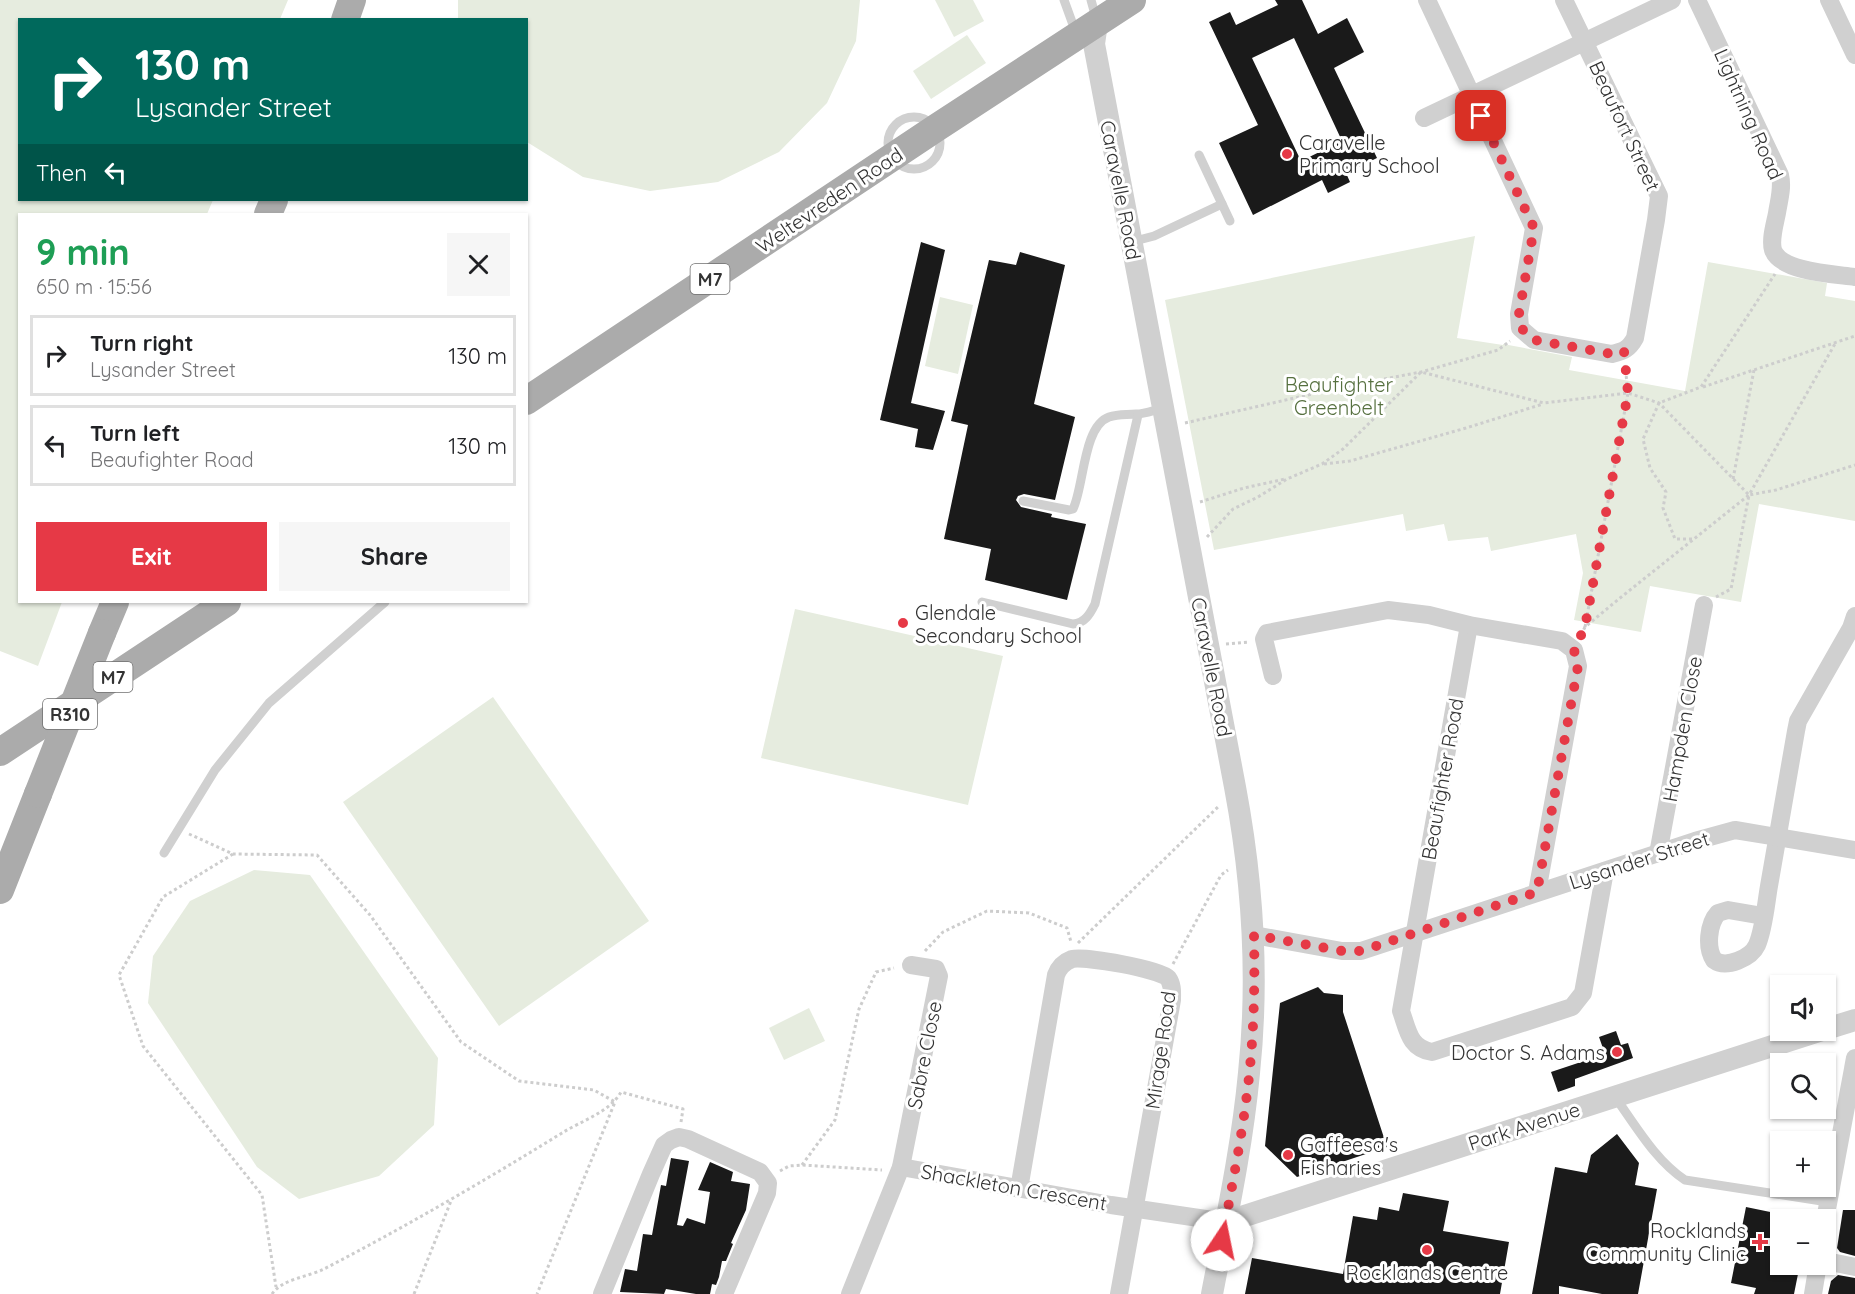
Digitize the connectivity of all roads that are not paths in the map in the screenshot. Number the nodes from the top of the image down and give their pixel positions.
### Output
1 (352, 0) edge
2 (1064, 0) edge
3 (1132, 0) edge
4 (1427, 0) edge
5 (1564, 0) edge
6 (1672, 0) edge
7 (1697, 0) edge
8 (1828, 0) edge
9 (346, 18) edge
10 (1090, 26) edge
11 (1585, 40) junction
12 (1855, 55) edge
13 (1471, 95) junction
14 (1424, 118) dead end
15 (1199, 155) dead end
16 (1222, 204) junction
17 (1230, 221) dead end
18 (1131, 242) junction
19 (1855, 277) edge
20 (528, 400) edge
21 (1163, 408) junction
22 (1137, 415) junction
23 (1023, 501) dead end
24 (982, 602) dead end
25 (115, 603) edge
26 (225, 603) edge
27 (384, 603) edge
28 (1704, 604) road end
29 (1855, 616) edge
30 (1469, 625) junction
31 (1273, 676) dead end
32 (0, 753) edge
33 (1778, 836) junction
34 (1855, 850) edge
35 (164, 853) dead end
36 (1658, 854) junction
37 (1605, 871) junction
38 (0, 890) edge
39 (1537, 892) junction
40 (1763, 916) dead end
41 (1414, 933) junction
42 (1254, 935) junction
43 (911, 965) road end
44 (1855, 1020) edge
45 (1836, 1026) edge
46 (1790, 1041) edge
47 (1855, 1058) edge
48 (1615, 1097) junction
49 (900, 1170) junction
50 (1019, 1188) junction
51 (1134, 1208) junction
52 (1818, 1209) edge
53 (1827, 1209) edge
54 (1226, 1222) junction
55 (1836, 1263) edge
56 (1855, 1267) edge
57 (1817, 1275) edge
58 (602, 1294) edge
59 (724, 1294) edge
60 (850, 1294) edge
61 (1119, 1294) edge
62 (1212, 1294) edge
63 (1814, 1294) edge

1 - 9 main road
2 - 10 lane, Caravelle Road
3 - 10 main road, Weltevreden Road / M7
4 - 13 street
5 - 11 street, Beaufort Street
6 - 11 street
7 - 19 street, Lightning Road
8 - 12 street
10 - 18 street, Caravelle Road
10 - 20 main road, Weltevreden Road / M7
11 - 13 street
11 - 13 street, Beaufort Street
13 - 14 street
15 - 16 lane
16 - 17 lane
16 - 18 lane
18 - 21 street, Caravelle Road
21 - 22 lane
21 - 42 street, Caravelle Road
22 - 23 lane
22 - 24 lane
25 - 38 main road, R310, bridge
26 - 32 main road, M7
27 - 35 lane
28 - 36 street, Hampden Close
29 - 33 street
30 - 31 street
30 - 39 street
30 - 41 street, Beaufighter Road
33 - 34 street, Lysander Street
33 - 36 street, Lysander Street
33 - 40 street
36 - 37 street, Lysander Street
37 - 39 street, Lysander Street
37 - 41 street, Beaufighter Road
39 - 41 street, Lysander Street
41 - 42 street, Lysander Street
42 - 54 street, Caravelle Road
43 - 49 street, Sabre Close
44 - 45 street, Park Avenue
46 - 48 street, Park Avenue
47 - 53 street
48 - 52 lane
48 - 54 street, Park Avenue
49 - 50 street, Shackleton Crescent
49 - 60 street, Shackleton Crescent
50 - 51 street, Shackleton Crescent
50 - 51 street, Mirage Road
51 - 54 street, Shackleton Crescent
51 - 61 street, Mirage Road
54 - 62 street, Caravelle Road
55 - 56 street
57 - 63 street
58 - 59 street

